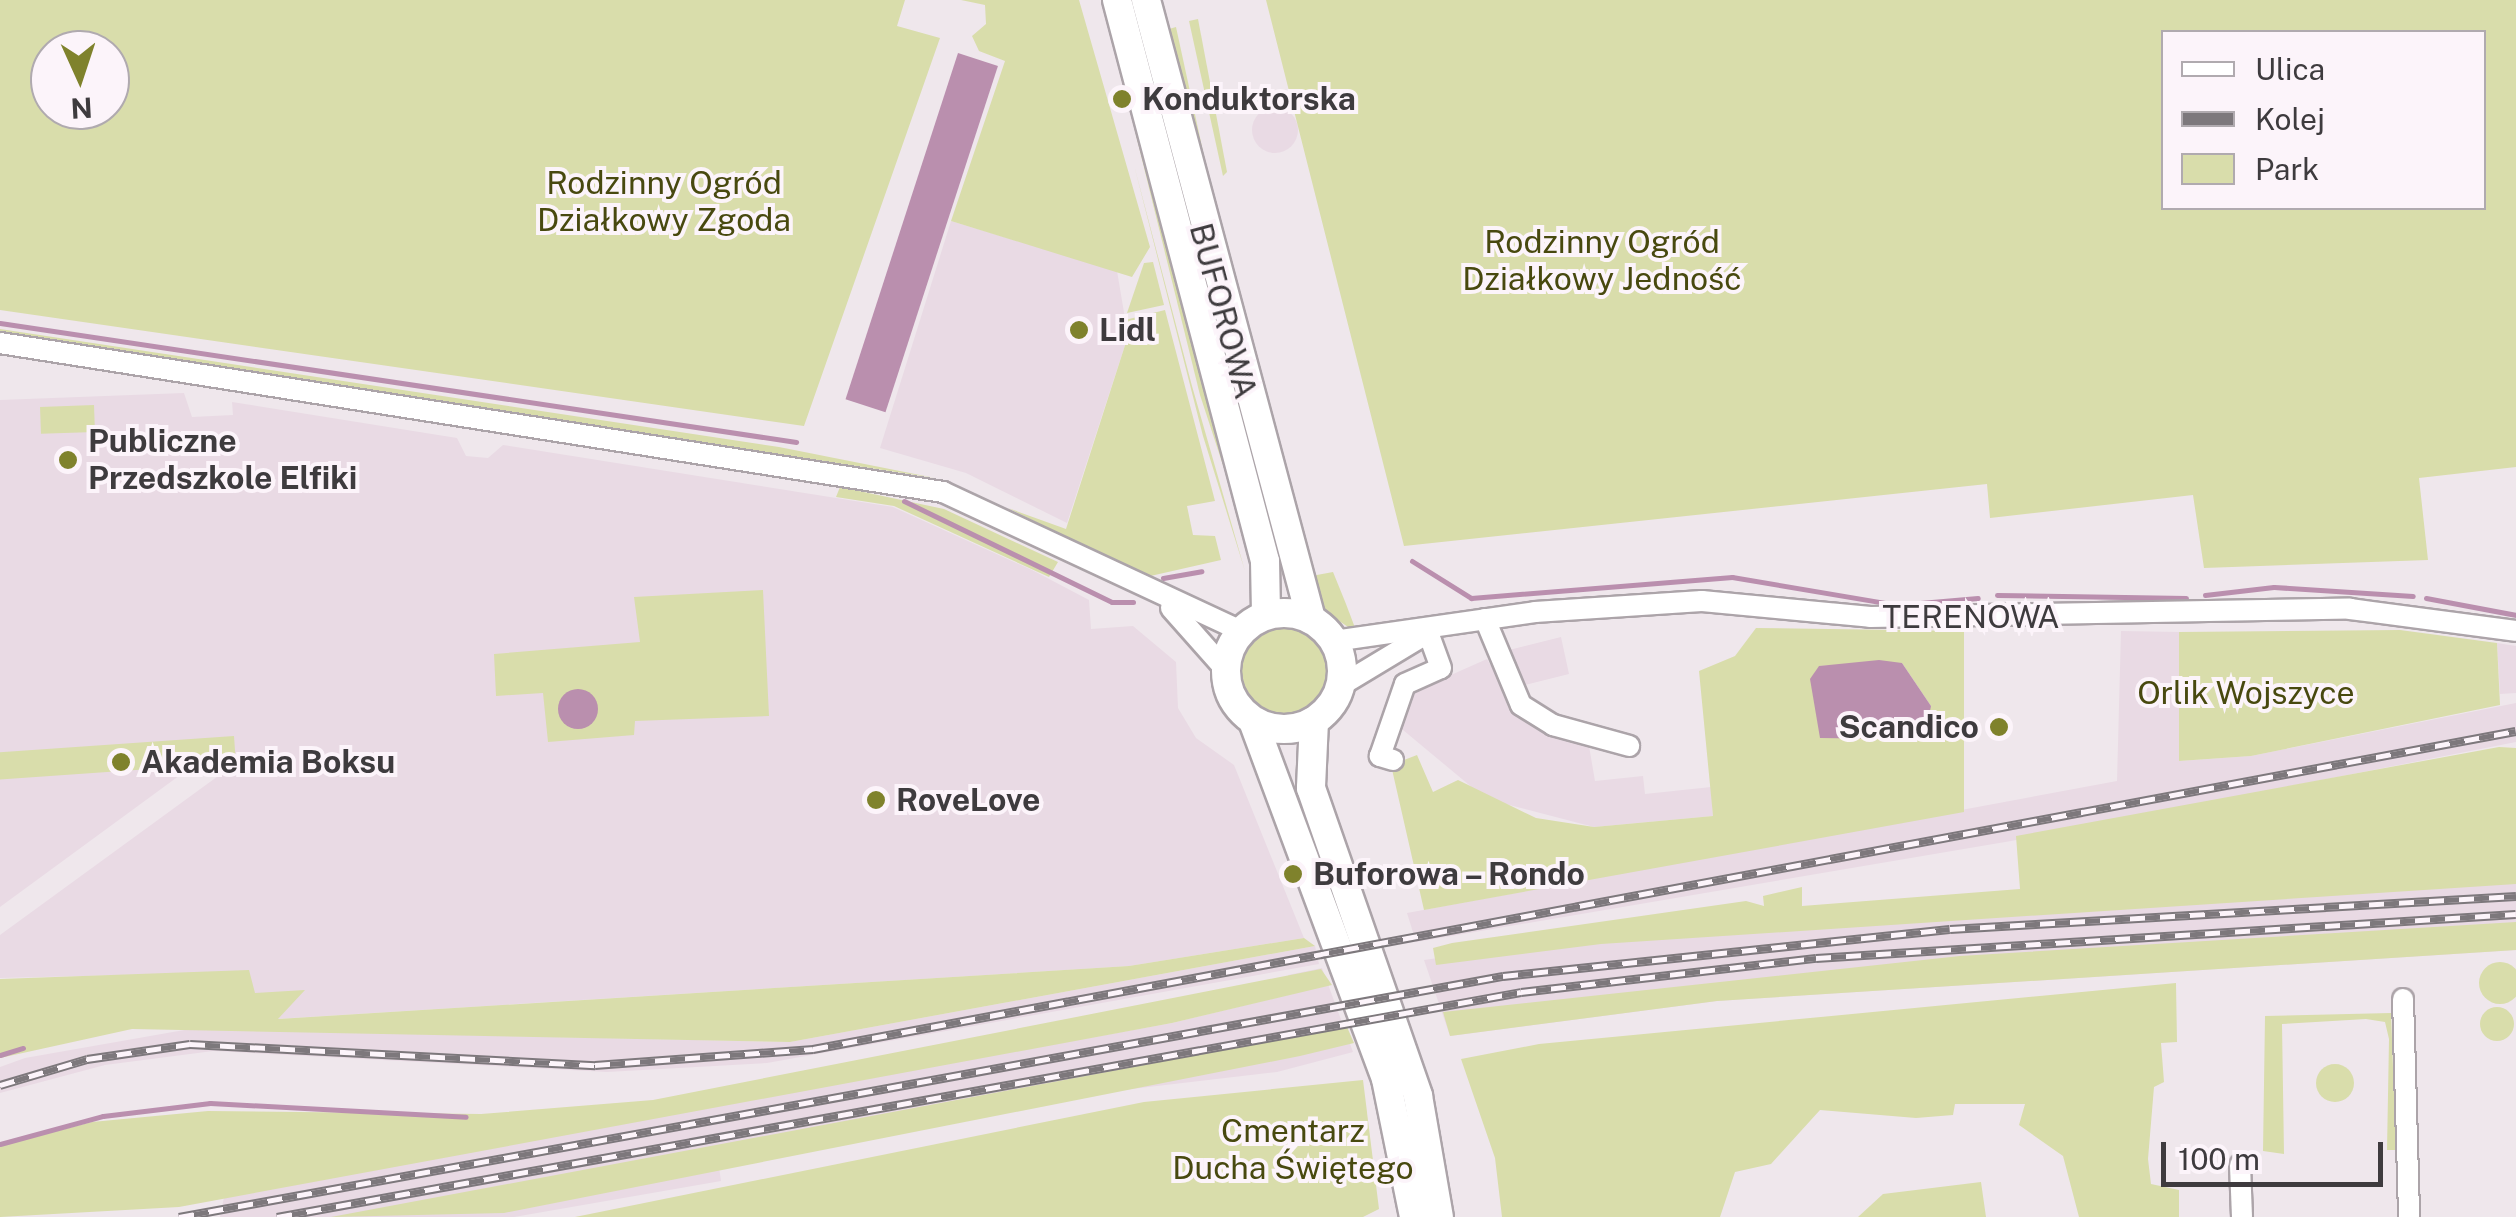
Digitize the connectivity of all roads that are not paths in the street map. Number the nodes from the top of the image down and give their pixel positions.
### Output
1 (1117, 0) edge
2 (1146, 0) edge
3 (0, 343) edge
4 (1166, 602) junction
5 (1266, 615) junction
6 (1485, 618) junction
7 (1310, 619) junction
8 (1241, 631) junction
9 (2516, 631) edge
10 (1428, 633) junction
11 (1334, 641) junction
12 (1225, 669) junction
13 (1340, 686) junction
14 (1254, 721) junction
15 (1314, 721) junction
16 (1629, 746) dead end
17 (1393, 760) dead end
18 (2403, 999) dead end
19 (2240, 1165) dead end
20 (1414, 1217) edge
21 (1438, 1217) edge
22 (2242, 1217) edge
23 (2409, 1217) edge

1 - 5 main road, BUFOROWA
2 - 7 main road, BUFOROWA
3 - 4 street
4 - 8 street
4 - 12 street
5 - 7 main road
5 - 8 main road
6 - 9 street, TERENOWA
6 - 10 street, TERENOWA
6 - 16 street
7 - 11 main road
8 - 12 main road
10 - 11 street, TERENOWA
10 - 13 street, TERENOWA
10 - 17 street
11 - 13 main road
12 - 14 main road
13 - 15 main road
14 - 15 main road
14 - 20 main road
15 - 21 main road
18 - 23 street
19 - 22 street

